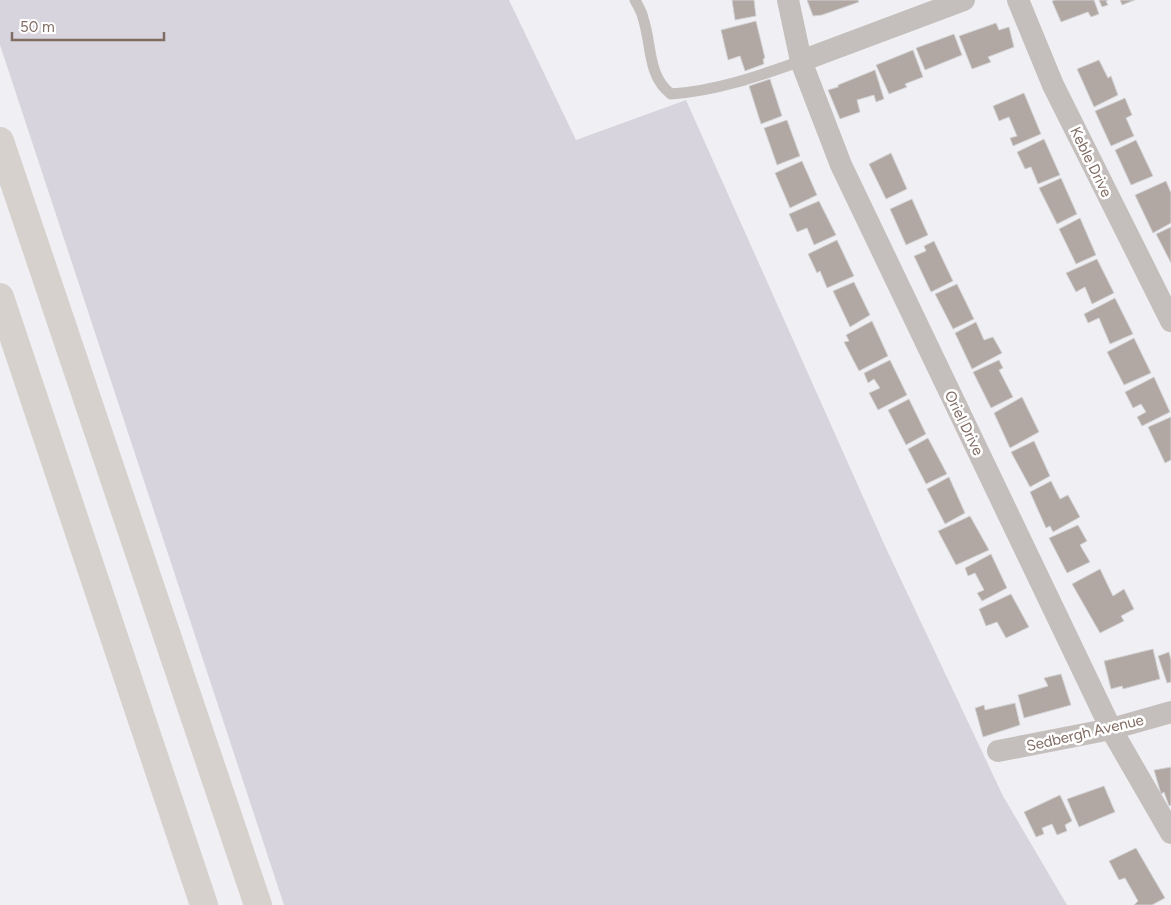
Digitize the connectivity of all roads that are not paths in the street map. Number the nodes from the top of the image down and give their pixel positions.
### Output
1 (636, 0) edge
2 (788, 0) edge
3 (964, 0) edge
4 (1018, 0) edge
5 (801, 61) junction
6 (0, 141) edge
7 (0, 297) edge
8 (1171, 321) edge
9 (1171, 712) edge
10 (1111, 729) junction
11 (998, 751) dead end
12 (1171, 833) edge
13 (204, 905) edge
14 (258, 905) edge

1 - 5 lane
2 - 5 street, Oriel Drive
3 - 5 street
4 - 8 street, Keble Drive
5 - 10 street, Oriel Drive
6 - 14 highway
7 - 13 highway
9 - 10 street, Sedbergh Avenue
10 - 11 street, Sedbergh Avenue
10 - 12 street, Oriel Drive

